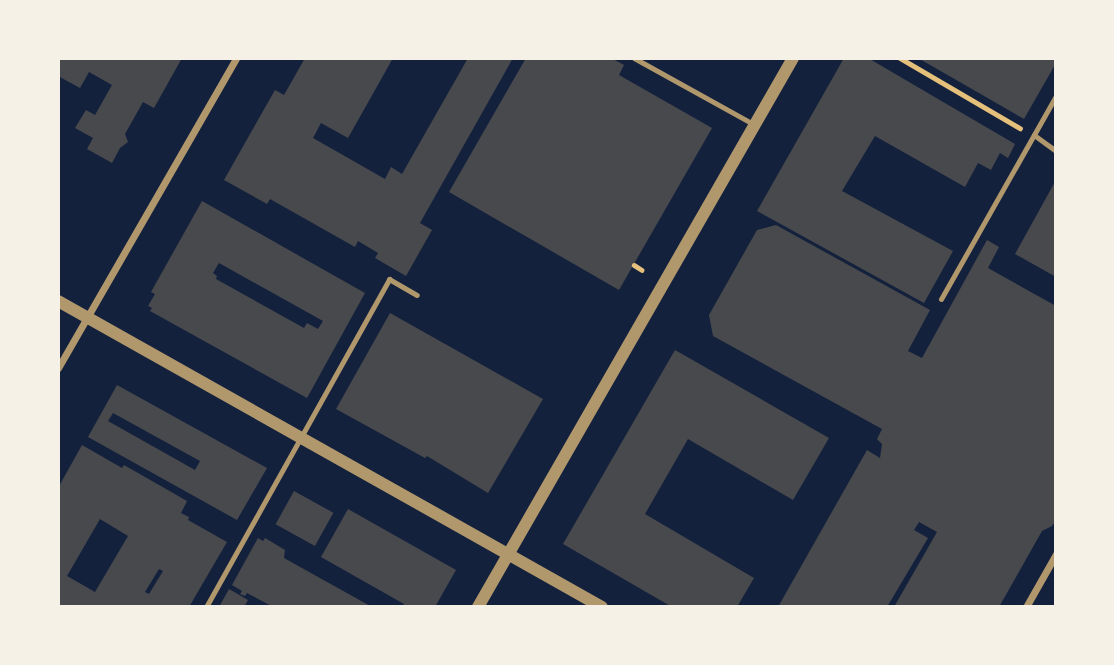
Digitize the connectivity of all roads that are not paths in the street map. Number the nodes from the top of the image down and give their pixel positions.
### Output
1 (236, 58) edge
2 (634, 58) edge
3 (793, 58) edge
4 (1056, 96) edge
5 (755, 125) junction
6 (1034, 135) junction
7 (1056, 151) edge
8 (416, 295) dead end
9 (941, 299) dead end
10 (58, 301) edge
11 (87, 317) junction
12 (58, 368) edge
13 (302, 439) junction
14 (509, 553) junction
15 (1056, 554) edge
16 (206, 607) edge
17 (478, 607) edge
18 (602, 607) edge
19 (1026, 607) edge

1 - 11 street
2 - 5 lane
3 - 5 street
4 - 6 lane
5 - 14 street
6 - 7 lane
6 - 9 lane
8 - 13 lane
10 - 11 street
11 - 12 street
11 - 13 street
13 - 14 street
13 - 16 lane
14 - 17 street
14 - 18 street
15 - 19 street

